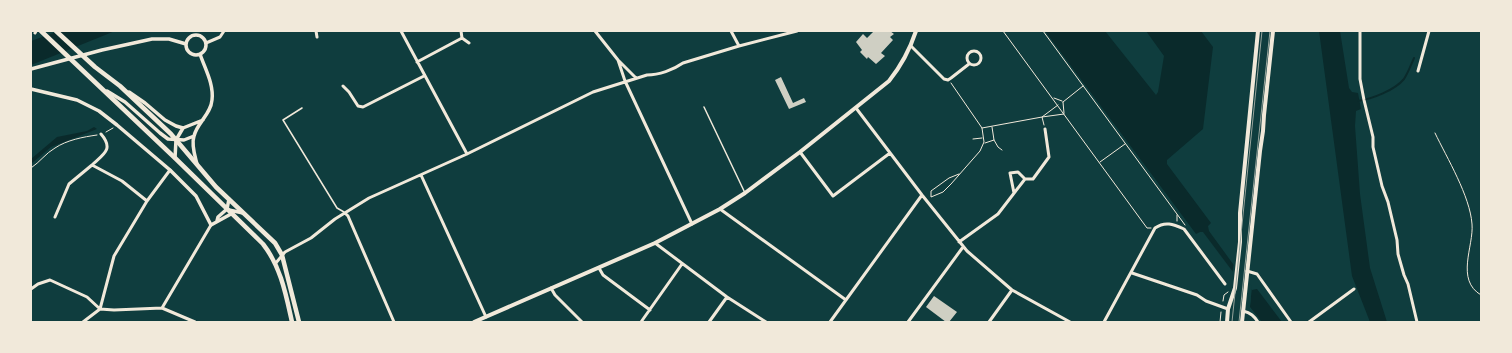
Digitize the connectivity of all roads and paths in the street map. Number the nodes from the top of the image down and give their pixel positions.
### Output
1 (41, 31) edge
2 (56, 31) edge
3 (190, 31) edge
4 (224, 31) edge
5 (316, 31) edge
6 (401, 31) edge
7 (461, 31) edge
8 (595, 31) edge
9 (731, 31) edge
10 (797, 31) edge
11 (916, 31) edge
12 (1003, 31) edge
13 (1008, 31) edge
14 (1043, 31) edge
15 (1258, 31) edge
16 (1273, 31) edge
17 (1360, 31) edge
18 (1429, 31) edge
19 (35, 32) edge
20 (1005, 33) junction
21 (31, 36) edge
22 (192, 36) junction
23 (317, 37) dead end
24 (462, 38) junction
25 (206, 43) junction
26 (469, 43) dead end
27 (186, 44) junction
28 (739, 46) junction
29 (911, 46) junction
30 (200, 54) junction
31 (618, 60) junction
32 (417, 62) junction
33 (969, 64) junction
34 (31, 69) edge
35 (1418, 71) dead end
36 (424, 76) junction
37 (636, 78) junction
38 (948, 80) junction
39 (625, 81) junction
40 (120, 86) junction
41 (344, 86) dead end
42 (1084, 86) junction
43 (31, 88) edge
44 (104, 90) junction
45 (1053, 97) junction
46 (1063, 102) junction
47 (1058, 105) junction
48 (704, 107) dead end
49 (302, 108) dead end
50 (856, 108) junction
51 (1064, 114) junction
52 (1042, 116) junction
53 (203, 120) junction
54 (117, 125) junction
55 (992, 126) junction
56 (183, 128) junction
57 (982, 128) junction
58 (1045, 129) joint
59 (1435, 133) dead end
60 (101, 134) junction
61 (194, 136) junction
62 (983, 137) junction
63 (973, 139) dead end
64 (176, 140) junction
65 (994, 140) junction
66 (984, 142) junction
67 (1126, 144) junction
68 (1002, 150) dead end
69 (800, 152) junction
70 (890, 153) junction
71 (467, 154) junction
72 (175, 158) junction
73 (1100, 162) junction
74 (197, 164) junction
75 (92, 165) junction
76 (31, 168) edge
77 (170, 170) junction
78 (959, 174) junction
79 (421, 175) junction
80 (1025, 179) junction
81 (745, 193) junction
82 (1014, 193) junction
83 (922, 195) junction
84 (229, 199) junction
85 (147, 201) junction
86 (226, 209) junction
87 (720, 209) junction
88 (244, 213) junction
89 (345, 213) junction
90 (232, 214) junction
91 (55, 217) dead end
92 (218, 221) junction
93 (692, 224) junction
94 (1174, 224) junction
95 (211, 225) junction
96 (1155, 228) junction
97 (655, 242) junction
98 (959, 242) junction
99 (963, 247) junction
100 (282, 255) junction
101 (275, 264) junction
102 (682, 264) junction
103 (599, 268) junction
104 (1247, 271) junction
105 (1132, 273) junction
106 (1225, 284) dead end
107 (31, 288) edge
108 (551, 288) junction
109 (1354, 289) dead end
110 (1012, 290) junction
111 (1481, 295) edge
112 (727, 297) junction
113 (846, 300) junction
114 (162, 308) junction
115 (100, 309) junction
116 (1228, 309) junction
117 (650, 310) junction
118 (1243, 311) junction
119 (486, 316) junction
120 (1068, 321) edge
121 (83, 322) edge
122 (195, 322) edge
123 (292, 322) edge
124 (299, 322) edge
125 (394, 322) edge
126 (474, 322) edge
127 (582, 322) edge
128 (641, 322) edge
129 (709, 322) edge
130 (766, 322) edge
131 (830, 322) edge
132 (908, 322) edge
133 (989, 322) edge
134 (1104, 322) edge
135 (1227, 322) edge
136 (1242, 322) edge
137 (1258, 322) edge
138 (1291, 322) edge
139 (1309, 322) edge
140 (1417, 322) edge

1 - 44 main road
2 - 40 main road
3 - 22 street
4 - 25 street
5 - 23 street
6 - 32 street
7 - 24 street
8 - 31 street
9 - 28 street
10 - 28 street
11 - 29 main road
12 - 20 path
13 - 20 path
14 - 42 path
15 - 116 main road
16 - 104 main road
17 - 140 street
18 - 35 street
19 - 21 lane
20 - 45 path
22 - 25 street
22 - 27 street
24 - 26 street
24 - 32 street
25 - 30 street
27 - 30 street
27 - 34 street
28 - 37 street
29 - 38 street
29 - 50 main road
30 - 53 street
31 - 37 street
31 - 39 street
32 - 36 street
33 - 33 street
33 - 38 street
36 - 41 street
36 - 71 street
37 - 39 street
38 - 57 path
39 - 71 street
39 - 93 street
40 - 56 street
40 - 64 main road
42 - 46 path
42 - 67 path
43 - 54 street
44 - 64 street
44 - 72 main road
45 - 46 path
45 - 47 path
46 - 51 path
47 - 51 path
47 - 52 path
48 - 81 lane
49 - 89 lane
50 - 69 main road
50 - 70 street
51 - 52 path
51 - 73 path
52 - 55 path
52 - 58 path
53 - 56 street
53 - 61 street
54 - 60 path
54 - 77 street
55 - 57 path
55 - 65 path
56 - 64 street
57 - 62 path
58 - 80 street
59 - 111 path
60 - 75 street
60 - 76 path
61 - 64 street
61 - 74 street
62 - 63 path
62 - 66 path
64 - 72 street
64 - 74 main road
65 - 66 path
65 - 68 path
66 - 78 path
67 - 73 path
67 - 94 path
69 - 70 street
69 - 81 main road
70 - 83 street
71 - 79 street
72 - 86 main road
73 - 96 path
74 - 84 main road
75 - 85 street
75 - 91 street
77 - 85 street
77 - 95 street
78 - 78 path
79 - 89 street
79 - 119 street
80 - 82 street
80 - 82 street
81 - 87 main road
82 - 98 street
83 - 98 street
83 - 113 street
84 - 86 street
84 - 88 main road
85 - 115 street
86 - 88 street
86 - 90 main road
86 - 92 street
87 - 93 main road
87 - 113 street
88 - 100 main road
89 - 100 street
89 - 125 street
90 - 92 street
90 - 101 main road
92 - 95 street
93 - 97 main road
94 - 96 street
94 - 106 street
95 - 114 street
96 - 105 street
97 - 102 street
97 - 103 main road
98 - 99 street
99 - 110 street
99 - 132 street
100 - 101 street
100 - 124 main road
101 - 123 main road
102 - 112 street
102 - 117 street
103 - 108 main road
103 - 117 street
104 - 118 main road
104 - 138 street
105 - 116 street
105 - 134 street
107 - 115 street
108 - 119 main road
108 - 127 street
109 - 139 street
110 - 120 street
110 - 133 street
112 - 129 street
112 - 130 street
113 - 131 street
114 - 115 street
114 - 122 street
115 - 121 street
116 - 135 main road
117 - 128 street
118 - 136 main road
118 - 137 street
119 - 126 main road

